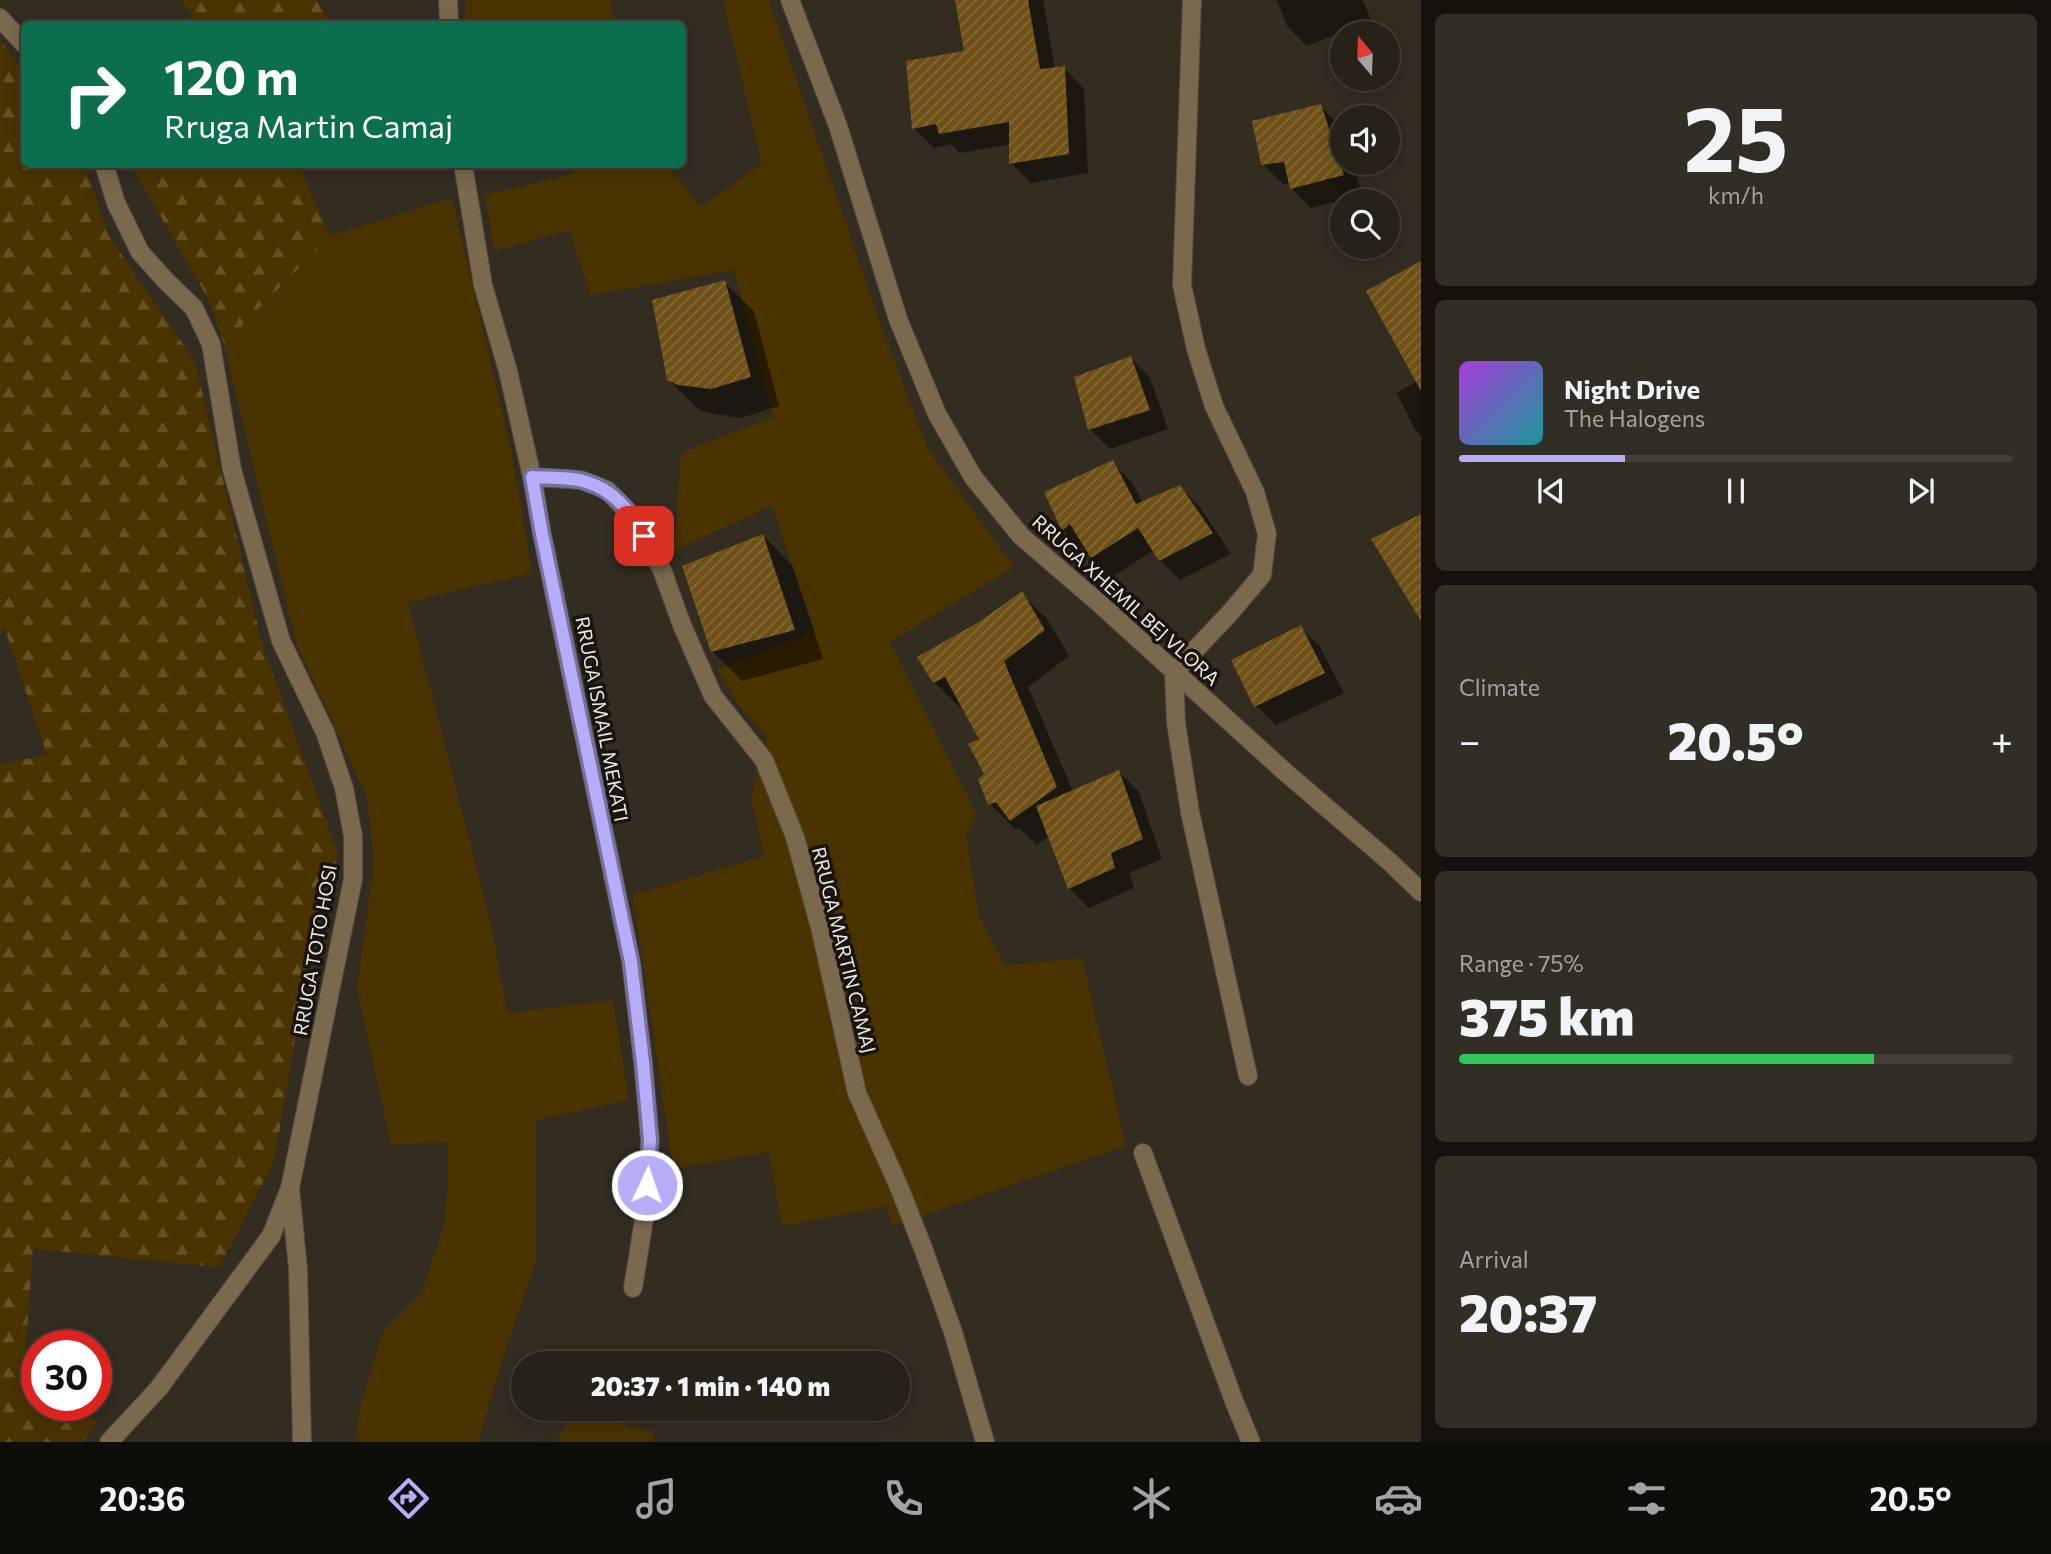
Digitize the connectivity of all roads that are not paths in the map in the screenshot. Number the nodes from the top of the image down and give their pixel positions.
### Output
1 (448, 0) edge
2 (790, 0) edge
3 (1192, 0) edge
4 (0, 18) edge
5 (449, 21) edge
6 (21, 41) edge
7 (105, 168) edge
8 (464, 168) edge
9 (532, 477) junction
10 (1174, 672) junction
11 (1421, 892) edge
12 (1248, 1076) dead end
13 (1143, 1153) dead end
14 (290, 1188) junction
15 (633, 1287) dead end
16 (109, 1442) edge
17 (302, 1442) edge
18 (985, 1442) edge
19 (1251, 1442) edge

1 - 5 street
2 - 10 street, RRUGA XHEMIL BEJ VLORA
3 - 10 street
4 - 6 street
7 - 14 street, RRUGA TOTO HOSI
8 - 9 street, RRUGA ISMAIL MEKATI
9 - 15 street, RRUGA ISMAIL MEKATI
9 - 18 street, RRUGA MARTIN CAMAJ
10 - 11 street, RRUGA XHEMIL BEJ VLORA
10 - 12 street
13 - 19 street
14 - 16 street, RRUGA TOTO HOSI
14 - 17 street

